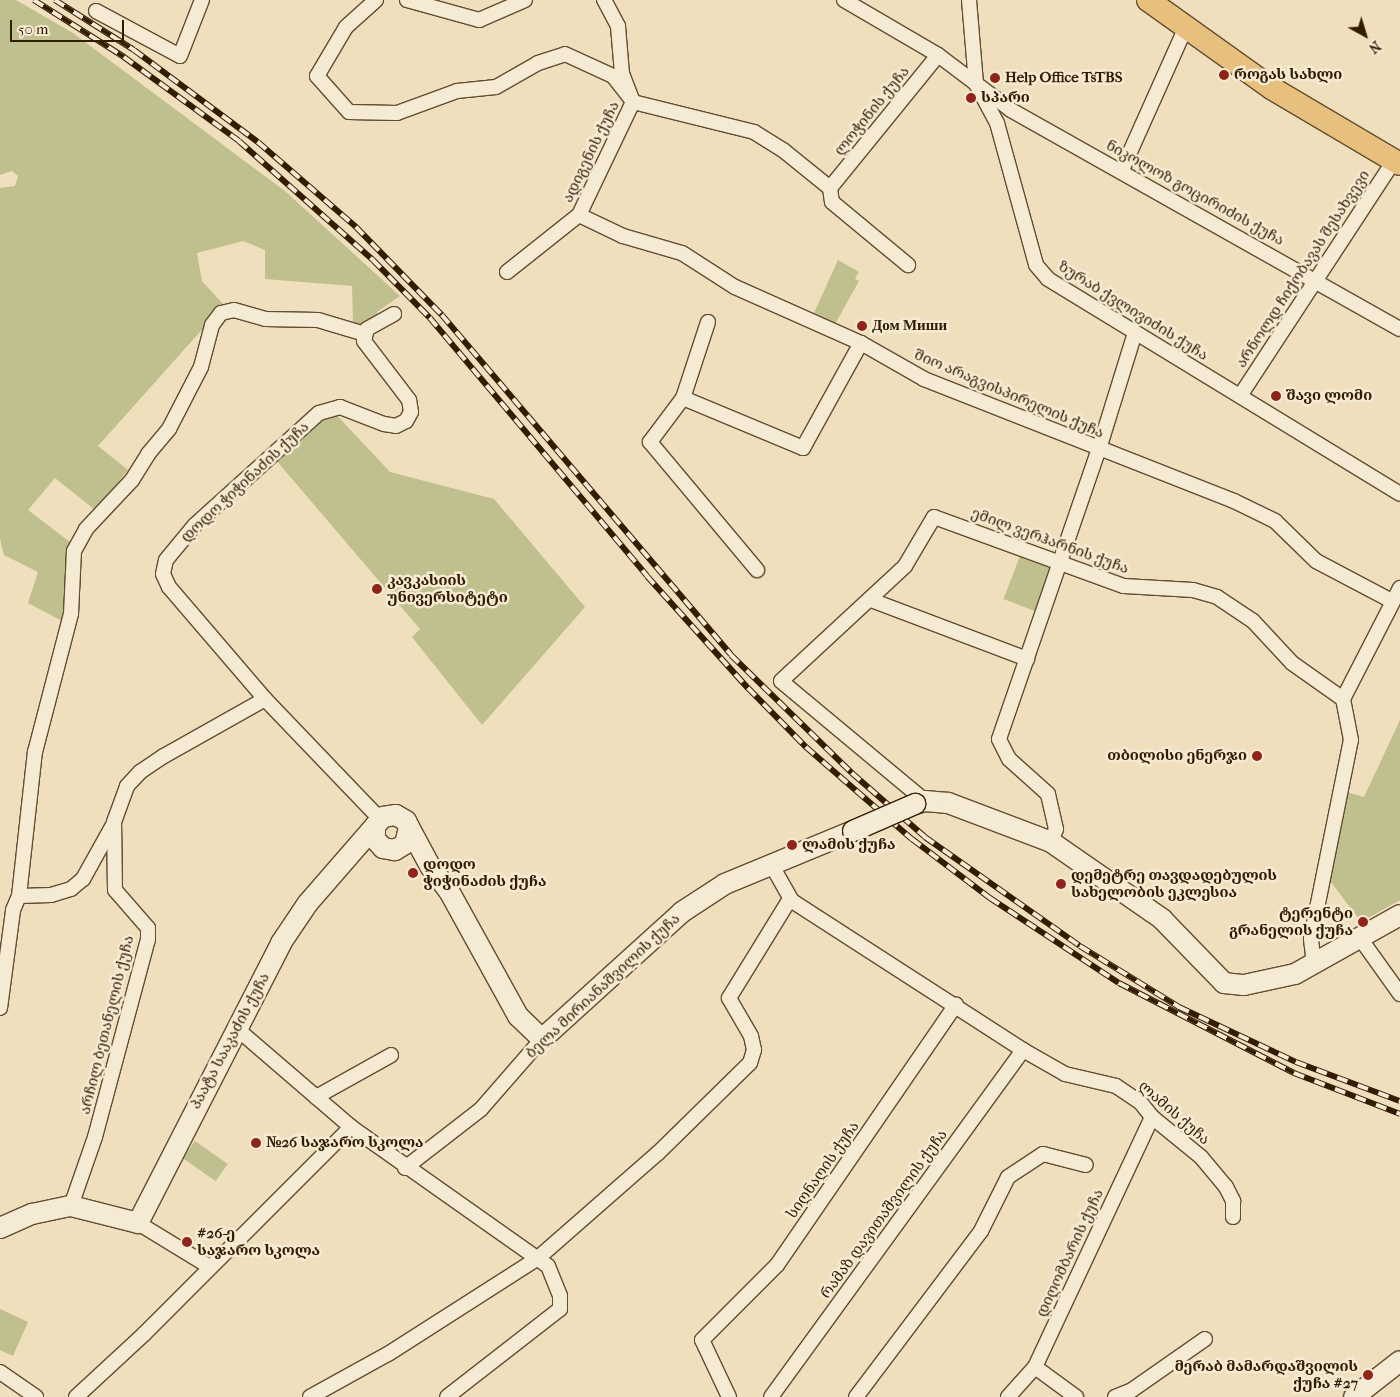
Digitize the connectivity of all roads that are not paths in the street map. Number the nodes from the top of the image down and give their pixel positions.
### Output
1 (202, 0) edge
2 (376, 0) edge
3 (407, 0) edge
4 (526, 0) edge
5 (604, 0) edge
6 (844, 0) edge
7 (969, 0) edge
8 (1148, 0) edge
9 (451, 6) edge
10 (96, 11) dead end
11 (1186, 27) junction
12 (938, 55) junction
13 (976, 84) junction
14 (633, 102) junction
15 (1397, 163) edge
16 (1122, 170) junction
17 (830, 188) junction
18 (579, 215) junction
19 (908, 265) dead end
20 (507, 272) dead end
21 (1315, 279) junction
22 (394, 314) dead end
23 (708, 322) dead end
24 (1400, 329) edge
25 (1135, 332) junction
26 (365, 334) junction
27 (861, 343) junction
28 (1240, 396) junction
29 (683, 398) junction
30 (1099, 449) junction
31 (1400, 494) edge
32 (1059, 562) junction
33 (757, 570) dead end
34 (1400, 588) edge
35 (871, 600) junction
36 (1392, 601) junction
37 (1026, 659) junction
38 (265, 699) junction
39 (1343, 699) junction
40 (920, 803) junction
41 (114, 822) junction
42 (378, 823) junction
43 (409, 827) junction
44 (1051, 842) junction
45 (392, 850) junction
46 (771, 864) junction
47 (430, 866) junction
48 (337, 868) junction
49 (19, 896) junction
50 (790, 899) junction
51 (1400, 915) edge
52 (1360, 938) junction
53 (1314, 964) junction
54 (1400, 994) edge
55 (956, 1005) junction
56 (0, 1008) edge
57 (236, 1028) junction
58 (542, 1039) junction
59 (1023, 1050) junction
60 (391, 1055) dead end
61 (316, 1097) junction
62 (1152, 1117) junction
63 (351, 1127) junction
64 (1086, 1165) dead end
65 (405, 1168) junction
66 (72, 1206) junction
67 (1233, 1217) dead end
68 (138, 1223) junction
69 (0, 1228) edge
70 (538, 1258) junction
71 (210, 1267) junction
72 (1205, 1339) dead end
73 (1400, 1361) edge
74 (1035, 1367) junction
75 (0, 1372) edge
76 (36, 1397) edge
77 (76, 1397) edge
78 (310, 1397) edge
79 (447, 1397) edge
80 (729, 1397) edge
81 (771, 1397) edge
82 (856, 1397) edge
83 (1008, 1397) edge
84 (1076, 1397) edge
85 (1115, 1397) edge
86 (1354, 1397) edge

1 - 10 street
2 - 14 street
3 - 9 street
4 - 9 street
5 - 14 street
6 - 12 street, ნიკოლოზ გოცირიძის ქუჩა
7 - 13 street, ზურაბ ქვლივიძის ქუჩა
8 - 11 main road
11 - 15 main road
11 - 16 street
12 - 13 street, ნიკოლოზ გოცირიძის ქუჩა
12 - 17 street, ლოჭინის ქუჩა
13 - 16 street, ნიკოლოზ გოცირიძის ქუჩა
13 - 25 street, ზურაბ ქვლივიძის ქუჩა
14 - 17 street
14 - 18 street, ადიგენის ქუჩა
15 - 21 street, არნოლდ ჩიქობავას შესახვევი
16 - 21 street, ნიკოლოზ გოცირიძის ქუჩა
17 - 19 street
18 - 20 street, ადიგენის ქუჩა
18 - 27 street, შიო არაგვისპირელის ქუჩა
21 - 24 street, ნიკოლოზ გოცირიძის ქუჩა
21 - 28 street, არნოლდ ჩიქობავას შესახვევი
22 - 26 street
23 - 29 street
25 - 28 street, ზურაბ ქვლივიძის ქუჩა
25 - 30 street
26 - 38 street, დოდო ჭიჭინაძის ქუჩა
26 - 49 street
27 - 29 street
27 - 30 street, შიო არაგვისპირელის ქუჩა
28 - 31 street, ზურაბ ქვლივიძის ქუჩა
29 - 33 street
30 - 32 street
30 - 36 street, შიო არაგვისპირელის ქუჩა
32 - 35 street, ემილ ვერჰარნის ქუჩა
32 - 37 street
32 - 39 street, ემილ ვერჰარნის ქუჩა
34 - 36 street
35 - 37 street
35 - 40 street
36 - 39 street
37 - 44 street
38 - 41 street, არჩილ ბეთანელის ქუჩა
38 - 42 street, დოდო ჭიჭინაძის ქუჩა
39 - 53 street
40 - 44 street
40 - 46 street, ბელა მირიანაშვილის ქუჩა, bridge
41 - 49 street
41 - 66 street, არჩილ ბეთანელის ქუჩა
42 - 43 street
42 - 45 street
42 - 48 street, პაატა სააკაძის ქუჩა
43 - 45 street
43 - 47 street
44 - 53 street
45 - 47 street
45 - 48 street, პაატა სააკაძის ქუჩა
46 - 50 street, ლამის ქუჩა
46 - 58 street, ბელა მირიანაშვილის ქუჩა
47 - 58 street
48 - 57 street, პაატა სააკაძის ქუჩა
49 - 56 street
50 - 55 street, ლამის ქუჩა
50 - 70 street
51 - 52 street
52 - 53 street
52 - 54 street
55 - 59 street, ლამის ქუჩა
55 - 80 street, სიღნაღის ქუჩა
57 - 61 street
57 - 68 street, პაატა სააკაძის ქუჩა
58 - 65 street, ბელა მირიანაშვილის ქუჩა
59 - 62 street, ლამის ქუჩა
59 - 81 street, რამაზ დავითაშვილის ქუჩა
60 - 61 street
61 - 63 street
62 - 67 street, ლამის ქუჩა
62 - 74 street, დიღომბარის ქუჩა
63 - 65 street
63 - 71 street
64 - 82 street
65 - 70 street
66 - 68 street
66 - 69 street
68 - 71 street
70 - 78 street
70 - 79 street
71 - 77 street
72 - 85 street
73 - 86 street
74 - 83 street, დიღომბარის ქუჩა
74 - 84 street
75 - 76 street

